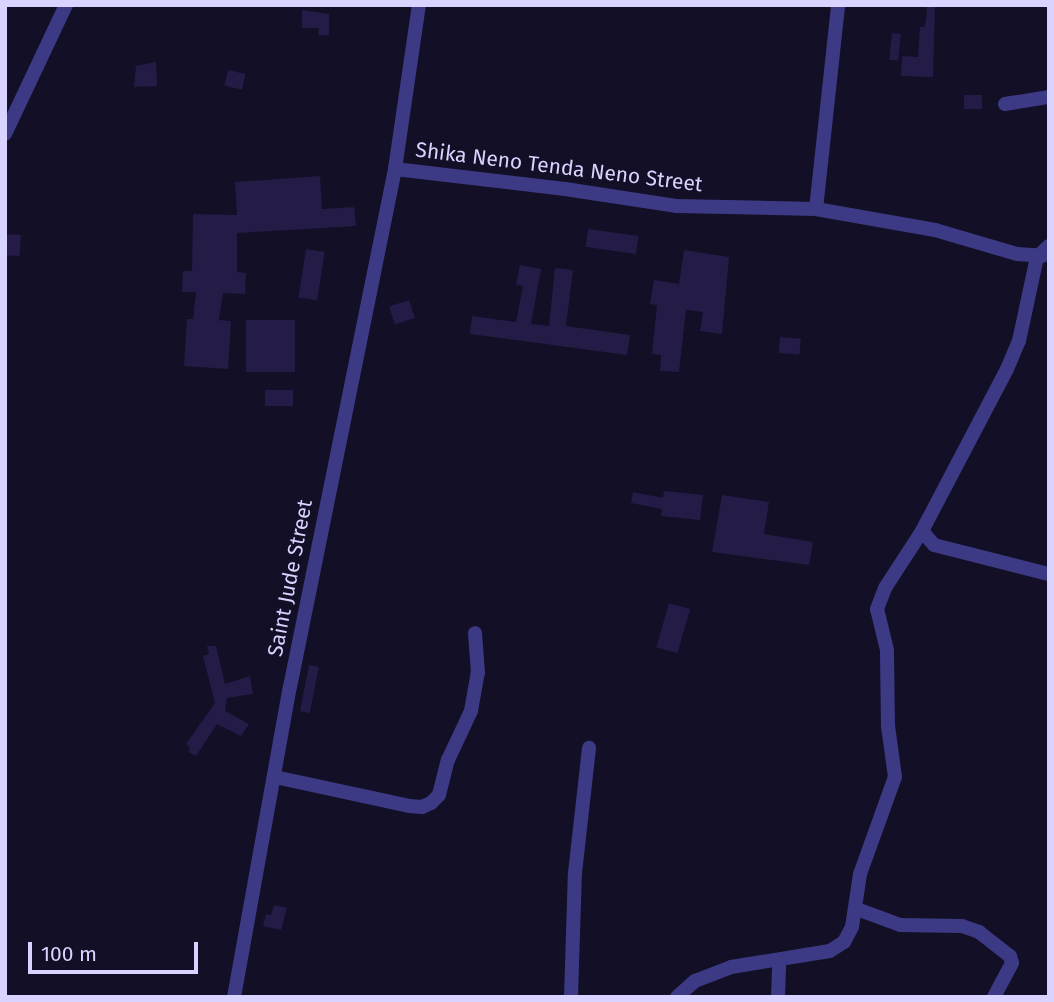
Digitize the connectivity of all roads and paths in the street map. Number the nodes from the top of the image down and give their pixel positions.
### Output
1 (65, 5) edge
2 (419, 5) edge
3 (838, 5) edge
4 (1049, 97) edge
5 (1005, 104) dead end
6 (12, 105) edge
7 (5, 134) edge
8 (395, 169) junction
9 (816, 209) junction
10 (1049, 246) edge
11 (1043, 259) edge
12 (922, 531) junction
13 (1049, 574) edge
14 (475, 632) dead end
15 (589, 748) dead end
16 (275, 777) junction
17 (857, 909) junction
18 (779, 961) junction
19 (234, 997) edge
20 (571, 997) edge
21 (677, 997) edge
22 (778, 997) edge
23 (994, 997) edge

1 - 6 street
2 - 8 street, Saint Jude Street
3 - 9 street
4 - 5 street
6 - 7 street
8 - 9 street, Shika Neno Tenda Neno Street
8 - 16 street, Saint Jude Street
9 - 11 street, Shika Neno Tenda Neno Street
10 - 11 street
11 - 12 street
12 - 13 street
12 - 17 street
14 - 16 street
15 - 20 street
16 - 19 street, Saint Jude Street
17 - 18 street
17 - 23 street
18 - 21 street
18 - 22 street

